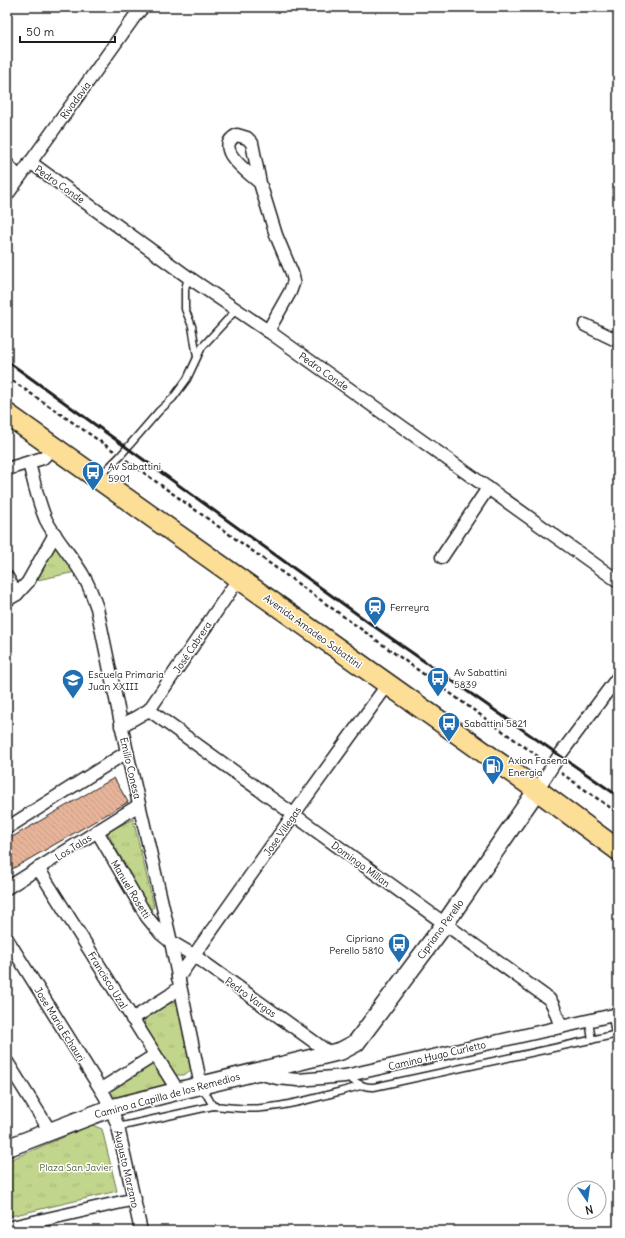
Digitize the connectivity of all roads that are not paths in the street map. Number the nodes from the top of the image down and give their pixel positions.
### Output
1 (143, 7) edge
2 (30, 162) junction
3 (7, 164) edge
4 (19, 178) junction
5 (260, 183) dead end
6 (7, 195) edge
7 (188, 277) junction
8 (236, 310) junction
9 (585, 325) dead end
10 (268, 331) junction
11 (618, 341) edge
12 (197, 357) junction
13 (7, 414) edge
14 (54, 446) junction
15 (29, 463) junction
16 (7, 469) edge
17 (98, 478) junction
18 (488, 488) junction
19 (55, 534) junction
20 (442, 557) dead end
21 (7, 577) edge
22 (239, 578) junction
23 (618, 581) edge
24 (12, 597) edge
25 (618, 677) edge
26 (388, 684) junction
27 (149, 710) junction
28 (121, 726) junction
29 (127, 752) junction
30 (537, 790) junction
31 (139, 805) junction
32 (294, 814) junction
33 (7, 828) edge
34 (97, 831) junction
35 (618, 850) edge
36 (38, 868) junction
37 (7, 888) edge
38 (444, 925) junction
39 (7, 940) edge
40 (171, 942) junction
41 (195, 956) junction
42 (179, 983) junction
43 (615, 1015) edge
44 (132, 1019) junction
45 (589, 1021) junction
46 (561, 1027) junction
47 (617, 1034) edge
48 (592, 1040) junction
49 (331, 1054) junction
50 (155, 1055) junction
51 (7, 1062) edge
52 (255, 1072) junction
53 (345, 1076) junction
54 (201, 1086) junction
55 (361, 1086) junction
56 (101, 1089) junction
57 (178, 1091) junction
58 (213, 1106) junction
59 (111, 1108) junction
60 (118, 1127) junction
61 (50, 1130) junction
62 (7, 1148) edge
63 (135, 1199) junction
64 (7, 1228) edge
65 (141, 1231) edge

1 - 2 street, Rivadavia
2 - 4 street, Rivadavia
2 - 7 street, Pedro Conde
3 - 4 street
4 - 6 street, Rivadavia
5 - 10 street
7 - 8 street, Pedro Conde
7 - 12 lane
8 - 10 street, Pedro Conde
8 - 12 lane
9 - 11 street
10 - 18 street, Pedro Conde
12 - 17 lane
13 - 14 main road, Avenida Amadeo Sabattini
14 - 15 street
14 - 17 main road, Avenida Amadeo Sabattini
15 - 16 street
15 - 19 street, Emilio Conesa
17 - 22 main road, Avenida Amadeo Sabattini
18 - 20 street
18 - 23 street, Pedro Conde
19 - 24 street
19 - 28 street, Emilio Conesa
21 - 24 street
22 - 26 main road, Avenida Amadeo Sabattini
22 - 27 street, José Cabrera
25 - 30 street
26 - 30 main road, Avenida Amadeo Sabattini
26 - 32 street, Jose Villegas
27 - 28 street, José Cabrera
27 - 32 street, Domingo Millan
28 - 29 street, Emilio Conesa
29 - 31 street, Emilio Conesa
29 - 33 street
30 - 35 main road, Avenida Amadeo Sabattini
30 - 38 main road, Cipriano Perello
31 - 34 street, Los Talas
31 - 40 street, Emilio Conesa
32 - 38 street, Domingo Millan
32 - 41 street, Jose Villegas
34 - 36 street, Los Talas
34 - 40 street, Manuel Rosetti
36 - 37 street, Los Talas
36 - 44 street, Francisco Uzal
38 - 46 street, Domingo Millan
38 - 49 main road, Cipriano Perello
39 - 56 street, Jose Maria Echauri
40 - 41 street, Pedro Vargas
40 - 42 street, Emilio Conesa
41 - 42 street, Jose Villegas
41 - 49 street, Pedro Vargas
42 - 44 street, Jose Villegas
42 - 54 street, Emilio Conesa
43 - 45 street, Camino Hugo Curletto
43 - 47 lane
44 - 50 street, Francisco Uzal
45 - 46 street, Camino Hugo Curletto
45 - 48 lane
46 - 53 street, Camino Hugo Curletto
47 - 48 lane
48 - 55 lane
49 - 52 main road, Camino a Capilla de los Remedios
50 - 56 street
50 - 57 street, Francisco Uzal
51 - 61 street
52 - 53 street, Camino Hugo Curletto
52 - 54 main road, Camino a Capilla de los Remedios
53 - 55 lane
54 - 57 main road, Camino a Capilla de los Remedios
54 - 58 lane
55 - 58 lane
56 - 59 street, Jose Maria Echauri
57 - 59 main road, Camino a Capilla de los Remedios
58 - 60 lane
59 - 60 street, Augusto Marzano
59 - 61 main road, Camino a Capilla de los Remedios
60 - 63 street, Augusto Marzano
61 - 62 main road, Camino a Capilla de los Remedios
63 - 64 street
63 - 65 street, Augusto Marzano

